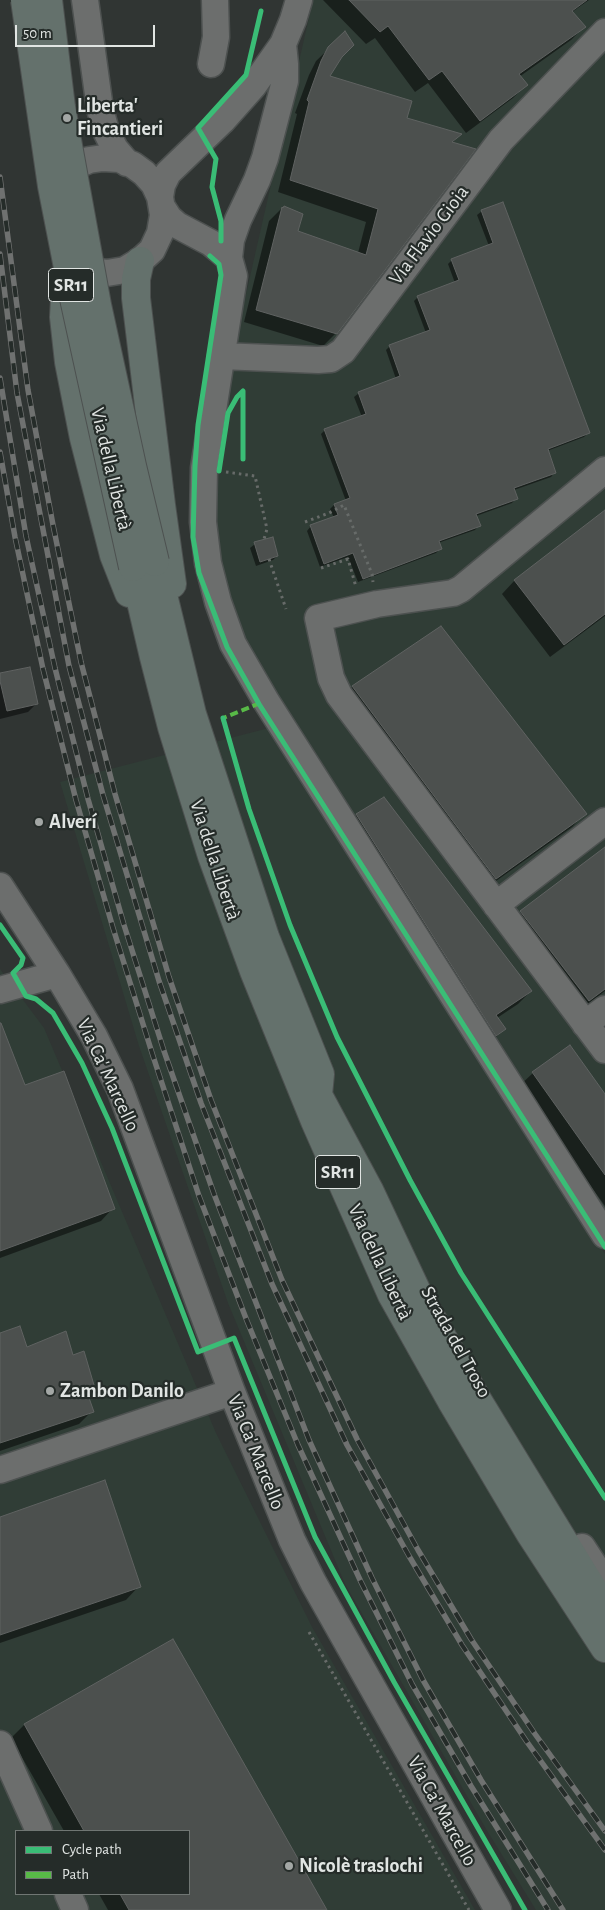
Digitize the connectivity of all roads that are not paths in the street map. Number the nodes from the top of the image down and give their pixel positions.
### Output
1 (48, 0) edge
2 (85, 0) edge
3 (215, 0) edge
4 (299, 0) edge
5 (18, 6) edge
6 (605, 32) edge
7 (283, 44) junction
8 (211, 64) dead end
9 (100, 109) junction
10 (180, 161) junction
11 (132, 165) junction
12 (66, 176) junction
13 (161, 202) junction
14 (190, 233) junction
15 (60, 251) junction
16 (148, 252) junction
17 (229, 258) junction
18 (221, 356) junction
19 (605, 470) edge
20 (144, 565) junction
21 (166, 657) junction
22 (605, 822) edge
23 (0, 886) edge
24 (496, 905) junction
25 (57, 974) junction
26 (0, 990) edge
27 (595, 1016) edge
28 (605, 1050) edge
29 (318, 1095) junction
30 (605, 1235) edge
31 (232, 1392) junction
32 (0, 1470) edge
33 (605, 1582) edge
34 (605, 1609) edge
35 (605, 1648) edge
36 (0, 1744) edge
37 (39, 1830) edge
38 (68, 1895) edge
39 (75, 1910) edge
40 (498, 1910) edge

1 - 20 highway, Via della Libertà / SR11, bridge
2 - 9 street
3 - 8 street
4 - 7 street
5 - 12 highway
5 - 12 street
5 - 20 highway, Via della Libertà / SR11, bridge
6 - 18 street, Via Flavio Gioia
7 - 10 street
7 - 17 street
9 - 11 street
9 - 12 street
10 - 11 street
10 - 13 street
11 - 12 street
11 - 13 street
12 - 15 street
13 - 14 street
13 - 16 street
14 - 16 street
14 - 17 street
15 - 16 street
15 - 21 highway
16 - 21 highway
17 - 18 street
18 - 30 street
19 - 24 street
20 - 21 highway, Via della Libertà / SR11
21 - 29 highway, Via della Libertà / SR11
21 - 35 highway, Via della Libertà / SR11
22 - 24 street
23 - 25 street, Via Ca' Marcello
24 - 27 street
25 - 26 street
25 - 31 street, Via Ca' Marcello
27 - 28 street
29 - 33 street, Strada del Troso
29 - 34 highway, Via della Libertà / SR11
31 - 32 street
31 - 40 street, Via Ca' Marcello
36 - 37 street
38 - 39 street

